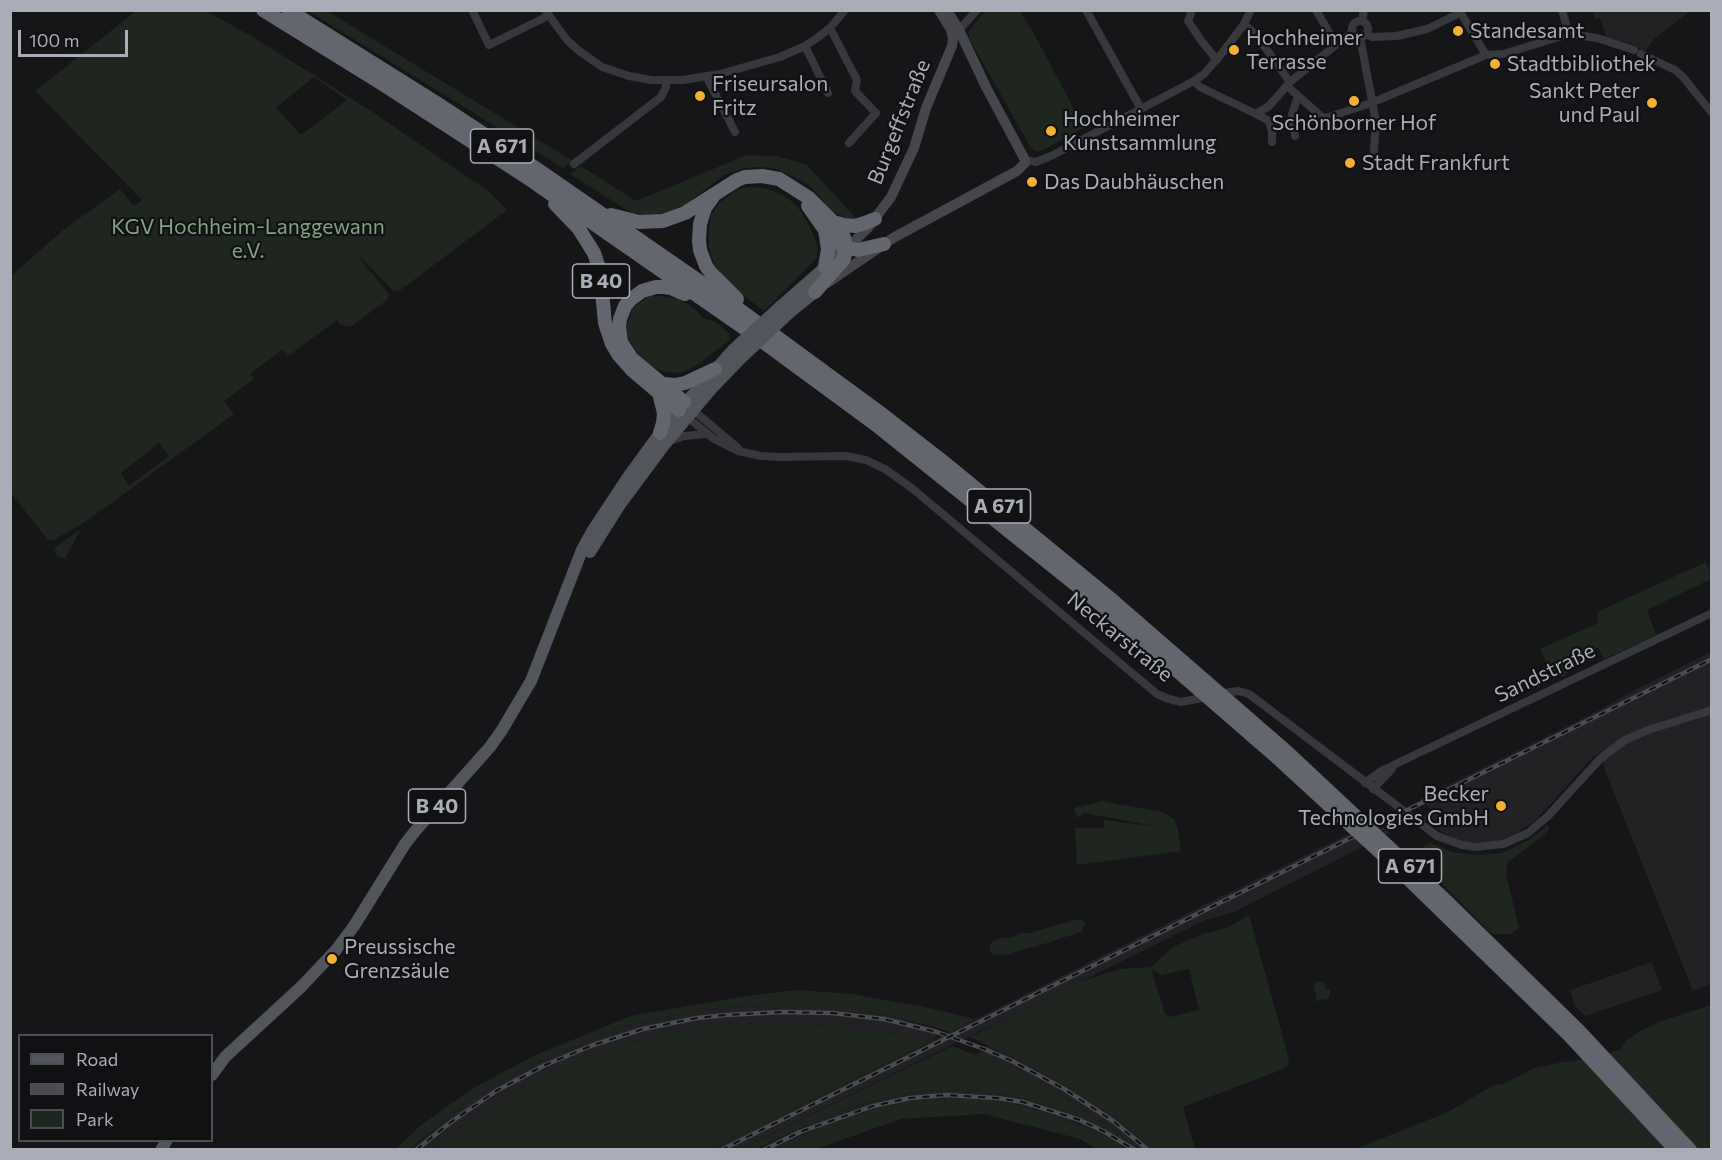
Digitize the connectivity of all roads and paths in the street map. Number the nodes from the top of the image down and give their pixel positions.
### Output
1 (263, 10) edge
2 (288, 10) edge
3 (472, 10) edge
4 (845, 10) edge
5 (939, 10) edge
6 (947, 10) edge
7 (977, 10) edge
8 (1086, 10) edge
9 (1192, 10) edge
10 (1251, 10) edge
11 (1316, 10) edge
12 (1364, 10) edge
13 (1562, 10) edge
14 (1460, 12) edge
15 (547, 13) edge
16 (1362, 21) junction
17 (1244, 24) junction
18 (830, 28) junction
19 (955, 30) junction
20 (1352, 32) junction
21 (1569, 34) junction
22 (1363, 35) junction
23 (1336, 44) junction
24 (805, 46) junction
25 (1485, 55) junction
26 (946, 57) junction
27 (972, 59) junction
28 (1217, 60) junction
29 (706, 76) junction
30 (666, 80) junction
31 (1194, 81) junction
32 (1288, 84) junction
33 (828, 93) dead end
34 (1298, 96) junction
35 (1371, 104) junction
36 (1141, 109) junction
37 (1712, 113) edge
38 (1256, 114) junction
39 (735, 132) dead end
40 (1295, 136) dead end
41 (1272, 142) dead end
42 (849, 143) dead end
43 (1374, 151) dead end
44 (1025, 160) junction
45 (574, 164) dead end
46 (525, 176) junction
47 (722, 188) junction
48 (600, 212) junction
49 (875, 219) junction
50 (829, 226) junction
51 (884, 244) junction
52 (846, 249) junction
53 (825, 267) junction
54 (815, 292) junction
55 (714, 308) junction
56 (786, 309) junction
57 (763, 327) junction
58 (738, 353) junction
59 (715, 369) junction
60 (661, 388) junction
61 (686, 410) junction
62 (706, 434) junction
63 (662, 438) junction
64 (747, 453) junction
65 (1108, 604) junction
66 (1712, 612) edge
67 (1712, 710) edge
68 (1395, 765) junction
69 (1365, 783) junction
70 (1373, 789) junction
71 (213, 1074) edge
72 (1676, 1149) edge
73 (1690, 1149) edge

1 - 46 highway, A 671
2 - 48 highway, A 671
3 - 15 street
4 - 18 street
5 - 19 main road
6 - 19 main road
7 - 19 street
8 - 36 street
9 - 28 street
10 - 17 street
11 - 23 street
12 - 16 street
13 - 21 street
14 - 22 street
14 - 25 street
15 - 30 street
16 - 20 street
16 - 22 street
17 - 28 street
17 - 32 street
18 - 24 street
18 - 42 street
19 - 26 main road, Burgeffstraße
19 - 27 main road
20 - 22 street
20 - 23 street
21 - 25 street
21 - 37 street
22 - 35 street
23 - 32 street
24 - 29 street
24 - 33 street
25 - 35 street
26 - 27 main road
26 - 49 main road, Burgeffstraße
27 - 44 main road
28 - 31 street
29 - 30 street
29 - 39 street
30 - 45 street
31 - 36 street
31 - 38 street
32 - 34 street
32 - 38 street
34 - 35 street
34 - 40 street
35 - 43 street
36 - 44 street
38 - 41 street
44 - 51 main road
46 - 55 highway, A 671
46 - 60 highway, B 40
47 - 48 highway
47 - 50 highway
47 - 57 highway
48 - 57 highway, A 671
49 - 50 highway
49 - 52 main road, Burgeffstraße
50 - 52 highway
50 - 53 highway
51 - 52 highway
51 - 54 main road
52 - 53 main road, B 40
52 - 54 highway
53 - 56 main road, B 40
54 - 56 main road, B 40
55 - 60 highway
55 - 65 highway, A 671
56 - 58 main road, B 40, bridge
57 - 65 highway, A 671
58 - 59 main road, B 40
58 - 61 main road, B 40
59 - 60 highway
59 - 61 main road, B 40
60 - 61 highway
60 - 63 highway
61 - 62 street, Neckarstraße
61 - 63 main road, B 40
61 - 64 street, Neckarstraße
62 - 63 street
62 - 64 street, Neckarstraße
63 - 71 main road, B 40
64 - 69 street, Neckarstraße
65 - 72 highway, A 671, bridge
65 - 73 highway, A 671, bridge
66 - 68 street, Sandstraße
67 - 70 street, Neckarstraße
68 - 69 street, Sandstraße
68 - 70 street, Sandstraße
69 - 70 street, Neckarstraße

